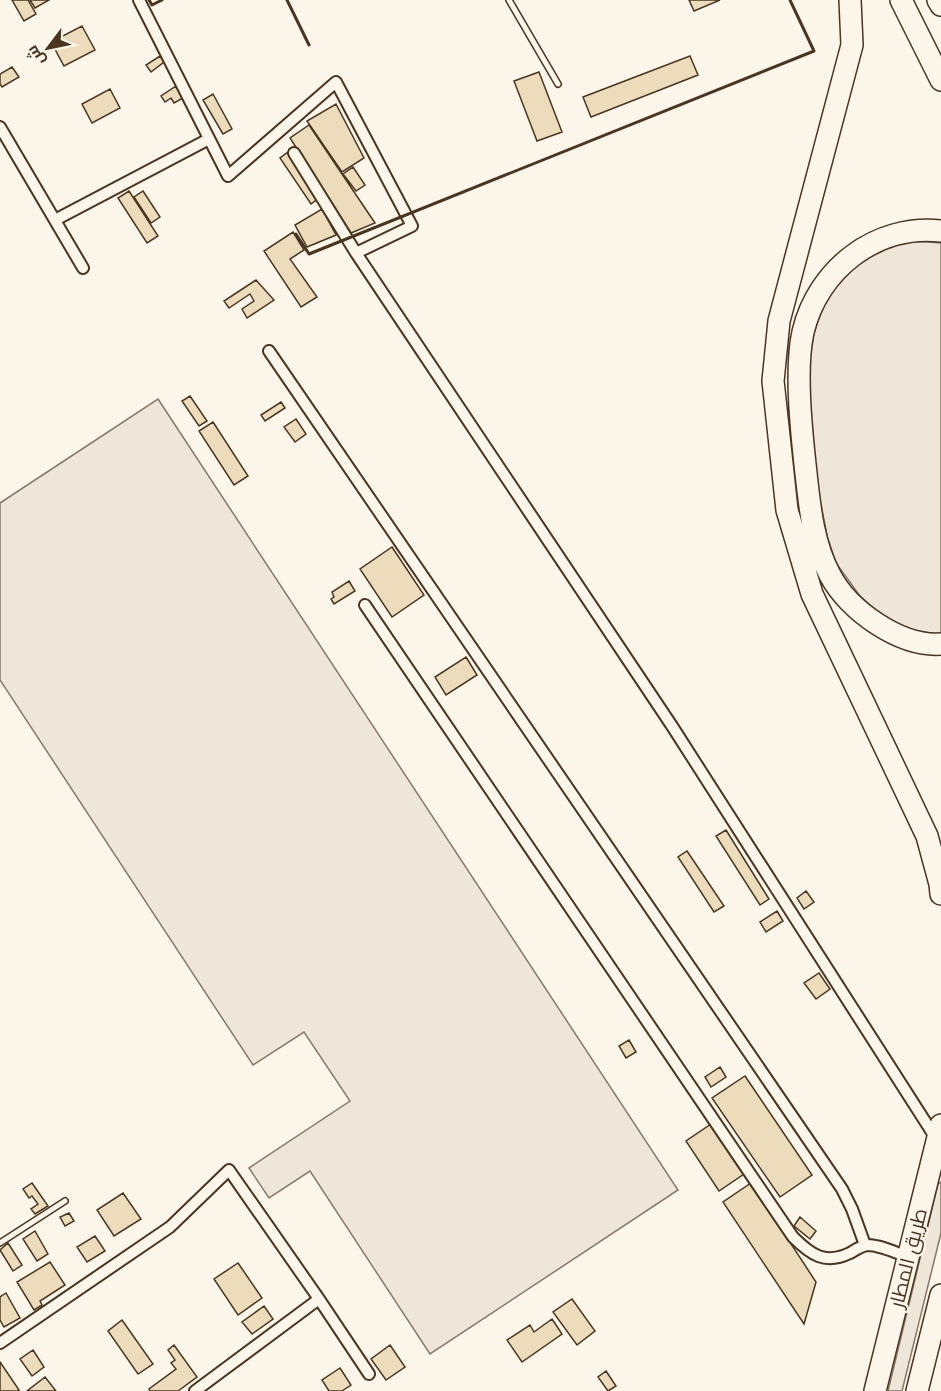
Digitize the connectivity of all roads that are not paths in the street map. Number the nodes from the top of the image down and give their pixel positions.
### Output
1 (139, 0) edge
2 (509, 0) edge
3 (850, 0) edge
4 (901, 0) edge
5 (938, 0) edge
6 (941, 5) edge
7 (941, 80) edge
8 (558, 84) dead end
9 (0, 127) edge
10 (210, 139) junction
11 (294, 153) dead end
12 (55, 220) junction
13 (941, 231) edge
14 (356, 253) junction
15 (83, 268) dead end
16 (269, 351) dead end
17 (365, 605) dead end
18 (941, 644) edge
19 (941, 894) edge
20 (939, 1133) edge
21 (936, 1166) edge
22 (65, 1201) dead end
23 (0, 1243) edge
24 (865, 1245) junction
25 (907, 1257) junction
26 (941, 1295) edge
27 (319, 1299) junction
28 (0, 1343) edge
29 (369, 1374) dead end
30 (195, 1391) edge
31 (875, 1391) edge
32 (917, 1391) edge

1 - 10 street
2 - 8 lane
3 - 19 highway
4 - 7 highway
5 - 6 highway
9 - 12 street
10 - 12 street
10 - 14 street
11 - 14 street
12 - 15 street
13 - 18 highway
14 - 20 street
16 - 24 street
17 - 24 street
20 - 21 highway, طريق المطار
21 - 25 highway, طريق المطار
22 - 23 lane
24 - 25 street
25 - 31 highway, طريق المطار
26 - 32 highway, طريق المطار
27 - 28 street
27 - 29 street
27 - 30 street

